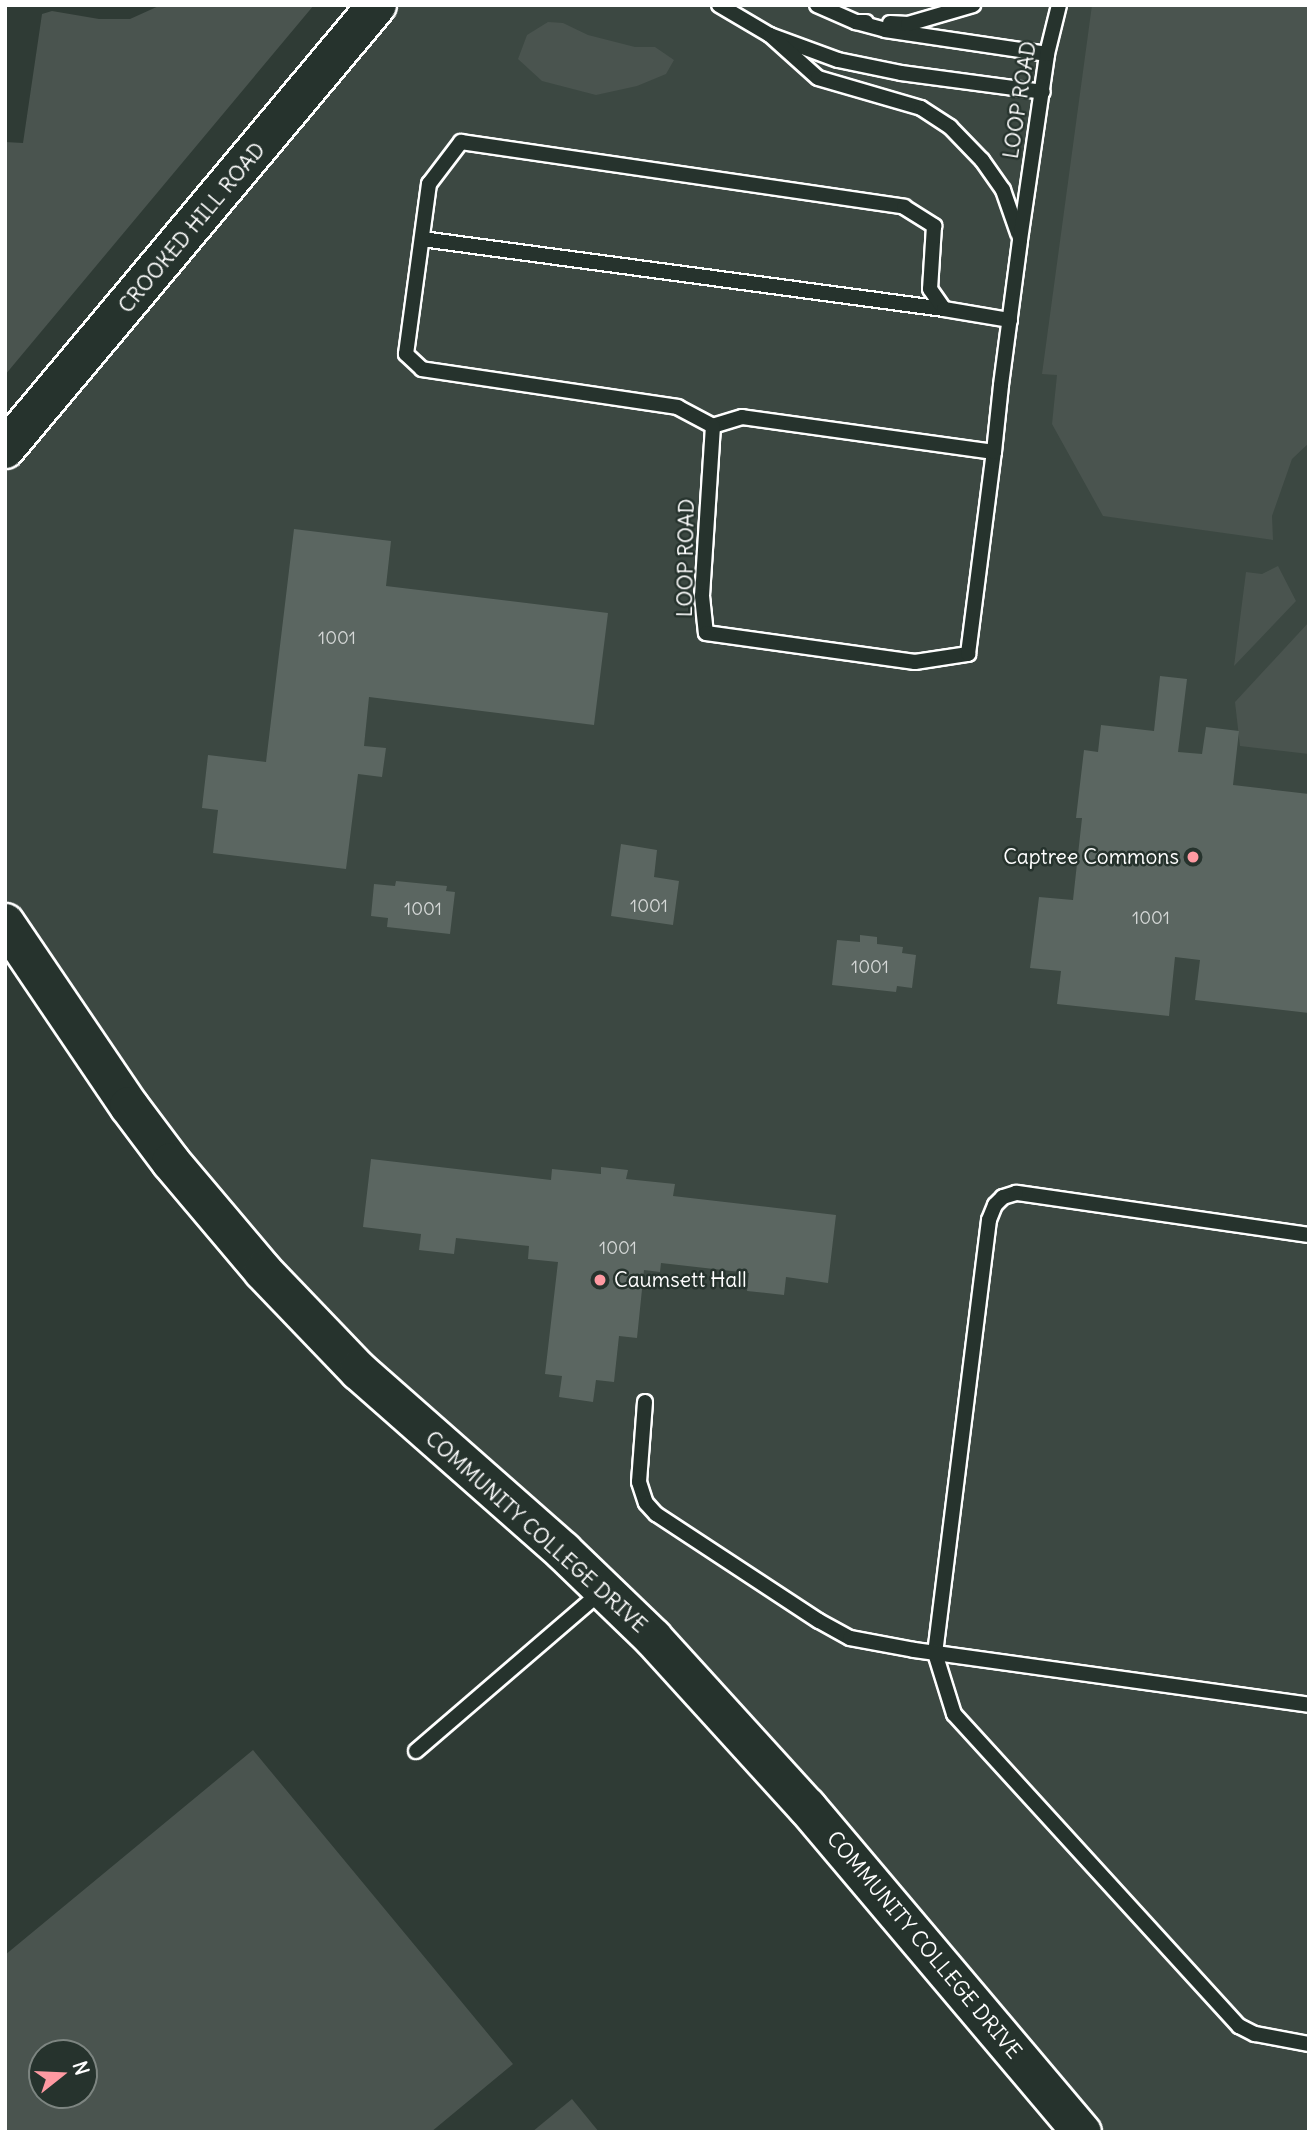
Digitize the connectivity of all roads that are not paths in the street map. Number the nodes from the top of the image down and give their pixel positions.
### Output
1 (377, 5) edge
2 (719, 5) edge
3 (817, 5) edge
4 (973, 5) edge
5 (1059, 5) edge
6 (856, 22) junction
7 (770, 35) junction
8 (1047, 54) junction
9 (1043, 92) junction
10 (422, 239) junction
11 (1020, 240) junction
12 (944, 309) junction
13 (1010, 320) junction
14 (713, 426) junction
15 (5, 449) edge
16 (993, 452) junction
17 (5, 923) edge
18 (1309, 1235) edge
19 (645, 1402) dead end
20 (603, 1589) junction
21 (935, 1653) junction
22 (1309, 1705) edge
23 (416, 1751) dead end
24 (1309, 2044) edge
25 (1082, 2132) edge

1 - 15 main road, CROOKED HILL ROAD
2 - 7 lane
3 - 6 lane
4 - 6 lane
5 - 8 lane, LOOP ROAD
6 - 8 lane
7 - 9 lane
7 - 11 lane
8 - 9 lane, LOOP ROAD
9 - 11 lane, LOOP ROAD
10 - 12 lane
10 - 12 lane
10 - 14 lane
11 - 13 lane, LOOP ROAD
12 - 13 lane
13 - 16 lane, LOOP ROAD
14 - 16 lane
14 - 16 lane, LOOP ROAD
17 - 20 main road, COMMUNITY COLLEGE DRIVE
18 - 21 lane
19 - 21 lane
20 - 23 lane
20 - 25 main road, COMMUNITY COLLEGE DRIVE
21 - 22 lane
21 - 24 lane

